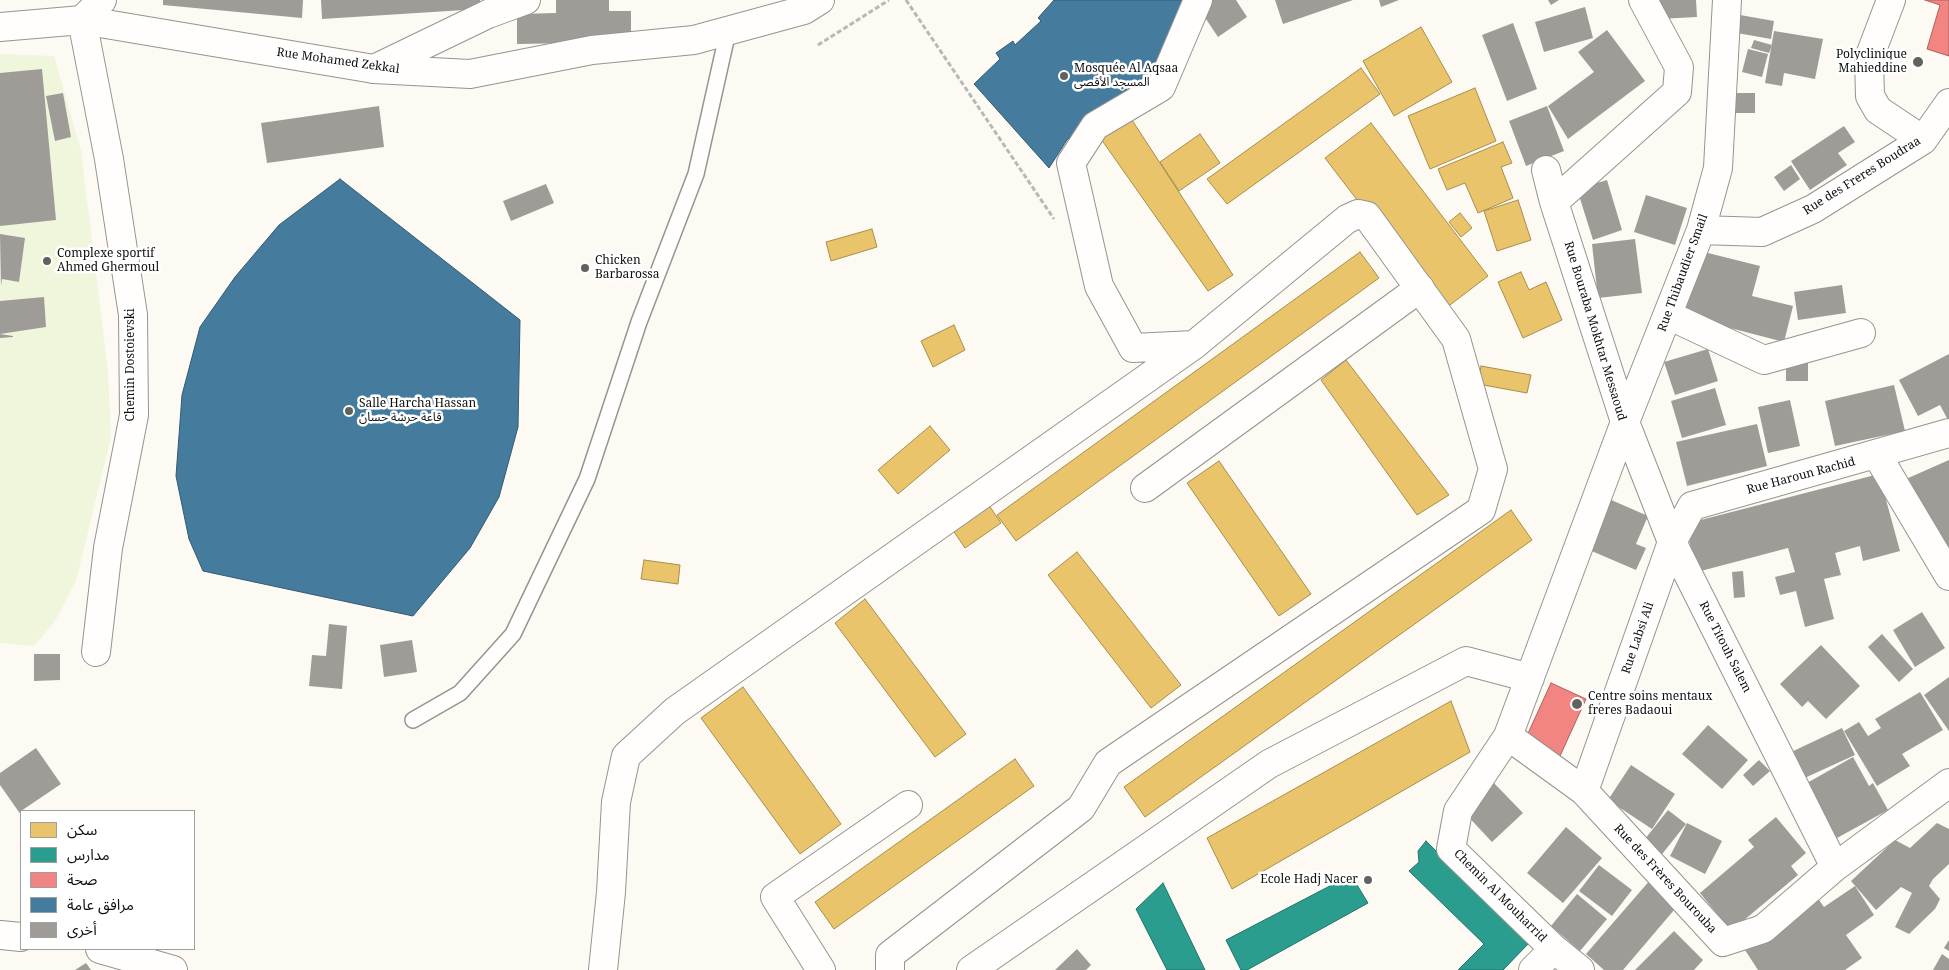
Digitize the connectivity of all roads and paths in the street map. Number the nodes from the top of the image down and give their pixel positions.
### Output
1 (102, 0) edge
2 (820, 0) edge
3 (889, 0) edge
4 (906, 0) edge
5 (1198, 0) edge
6 (1643, 0) edge
7 (1728, 0) edge
8 (1891, 0) edge
9 (523, 1) edge
10 (82, 20) junction
11 (0, 27) edge
12 (728, 31) junction
13 (818, 45) dead end
14 (374, 69) junction
15 (1949, 103) edge
16 (1923, 140) junction
17 (1546, 170) dead end
18 (1554, 202) junction
19 (1055, 220) dead end
20 (1701, 230) junction
21 (1420, 288) junction
22 (1668, 315) junction
23 (1861, 333) dead end
24 (1194, 345) junction
25 (1625, 422) junction
26 (1949, 432) edge
27 (1877, 455) junction
28 (1145, 488) dead end
29 (1672, 542) junction
30 (1949, 576) edge
31 (96, 652) dead end
32 (1530, 678) junction
33 (413, 720) dead end
34 (1508, 736) junction
35 (1949, 783) edge
36 (1584, 791) junction
37 (908, 805) dead end
38 (1834, 867) junction
39 (0, 935) edge
40 (20, 937) edge
41 (1554, 949) junction
42 (103, 950) edge
43 (172, 970) edge
44 (603, 970) edge
45 (821, 970) edge
46 (890, 970) edge
47 (971, 970) edge
48 (1533, 970) edge
49 (1580, 970) edge

1 - 10 street
2 - 12 street, Rue Mohamed Zekkal
3 - 13 path
4 - 19 path
5 - 24 street
6 - 18 street
7 - 20 street, Rue Thibaudier Smail
8 - 16 street
9 - 14 street
10 - 11 street, Rue Mohamed Zekkal
10 - 14 street, Rue Mohamed Zekkal
10 - 31 street, Chemin Dostoievski
12 - 14 street, Rue Mohamed Zekkal
12 - 33 lane
15 - 16 street, Rue des Freres Boudraa
16 - 20 street, Rue des Freres Boudraa
17 - 18 street, Rue Bouraba Mokhtar Messaoud
18 - 25 street, Rue Bouraba Mokhtar Messaoud
20 - 22 street, Rue Thibaudier Smail
21 - 24 street
21 - 28 street
21 - 46 street
22 - 23 street
22 - 25 street, Rue Thibaudier Smail
24 - 44 street
25 - 29 street, Rue Titouh Salem
25 - 32 street, Rue Bouraba Mokhtar Messaoud
26 - 27 street, Rue Haroun Rachid
27 - 29 street, Rue Haroun Rachid
27 - 30 street
29 - 36 street, Rue Labsi Ali
29 - 38 street, Rue Titouh Salem
32 - 34 street, Rue Bouraba Mokhtar Messaoud
32 - 47 street
34 - 36 street, Rue des Frères Bourouba
34 - 41 street, Chemin Al Mouharrid
35 - 38 street, Rue des Frères Bourouba
36 - 38 street, Rue des Frères Bourouba
37 - 45 street
39 - 40 street
41 - 48 street, Chemin Al Mouharrid
41 - 49 street, Chemin Al Mouharrid
42 - 43 street

